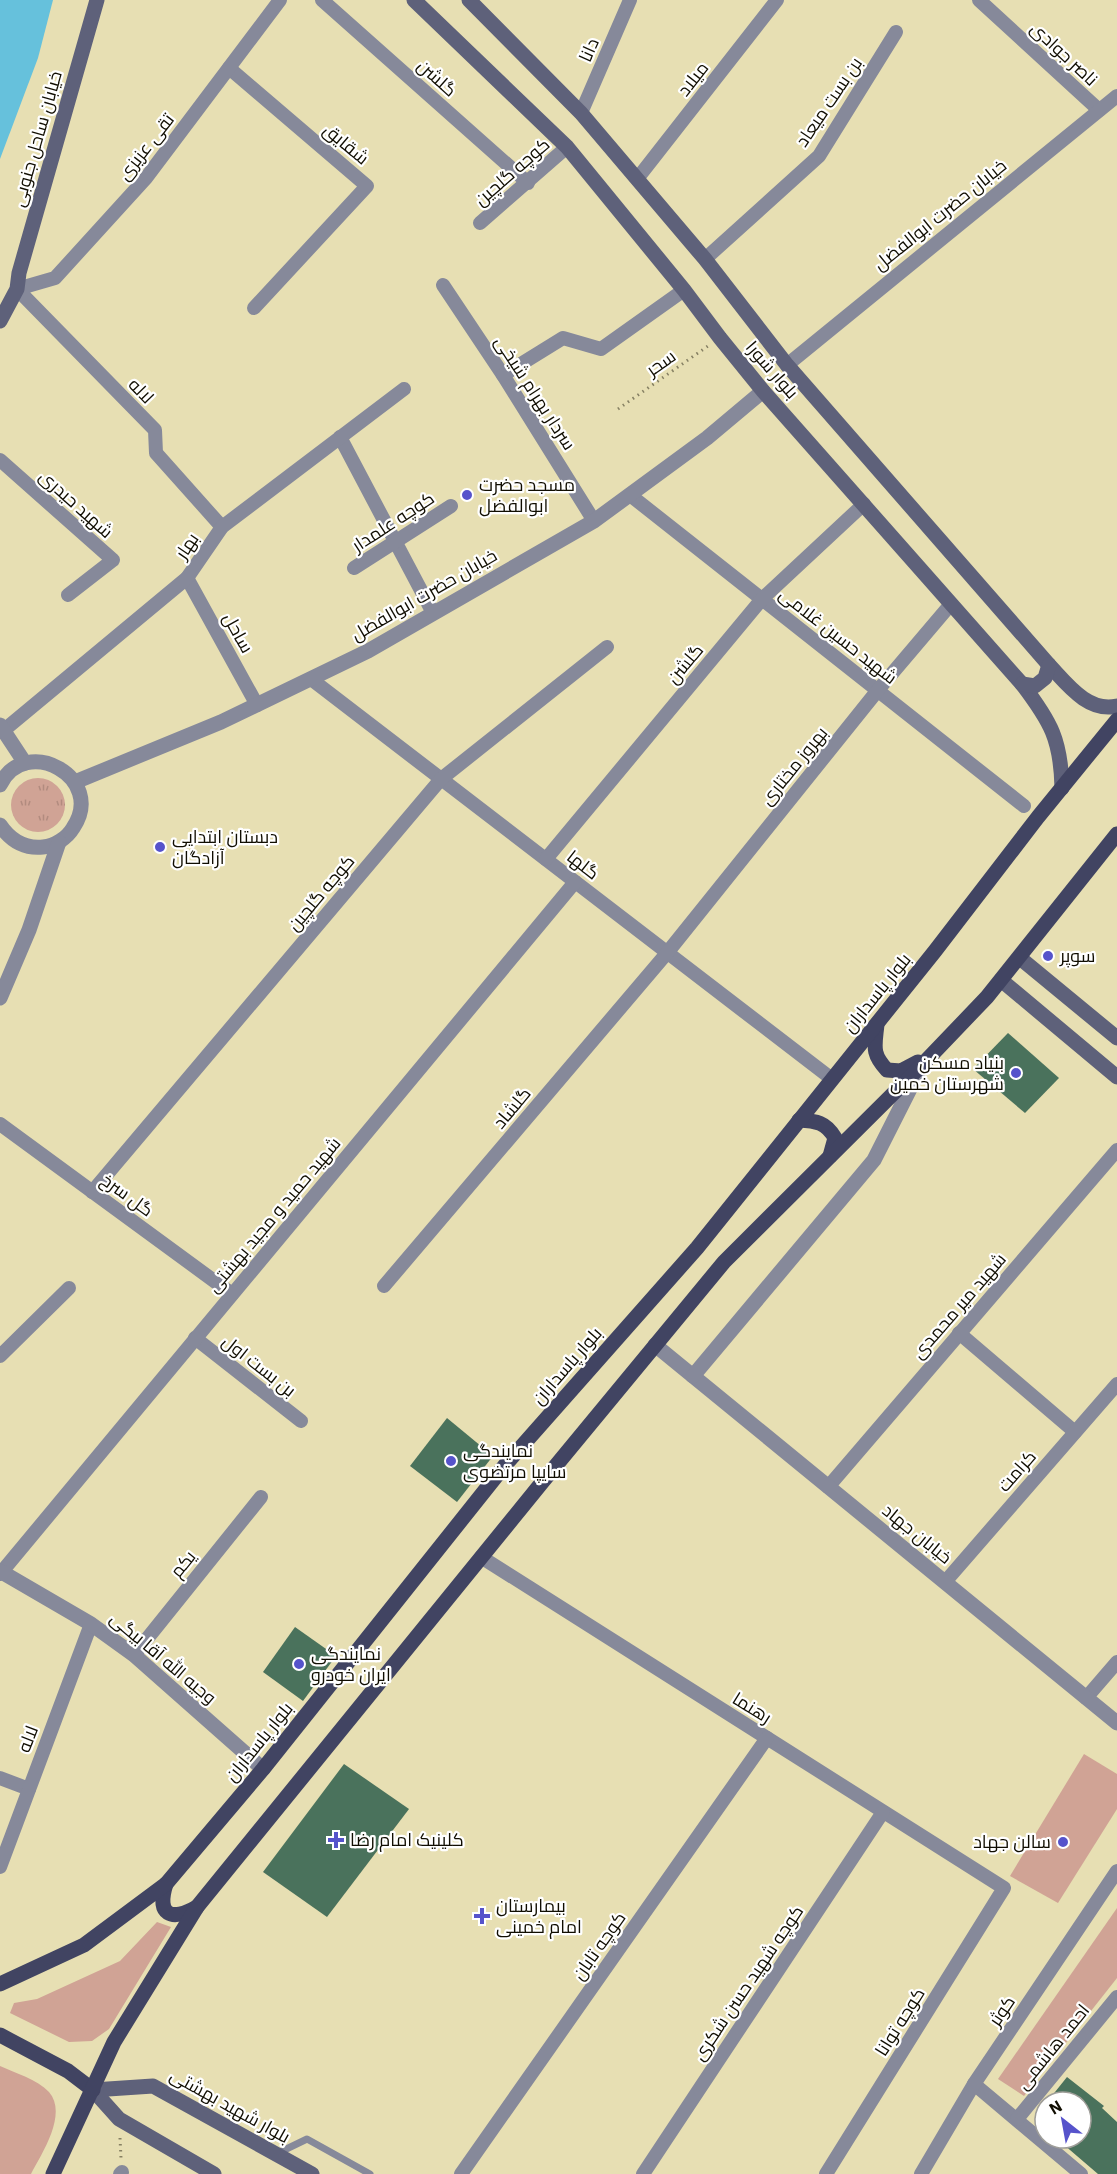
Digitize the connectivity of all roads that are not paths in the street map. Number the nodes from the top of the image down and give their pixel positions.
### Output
1 (97, 0) edge
2 (280, 0) edge
3 (322, 0) edge
4 (414, 0) edge
5 (469, 0) edge
6 (630, 0) edge
7 (777, 0) edge
8 (979, 0) edge
9 (896, 32) dead end
10 (229, 68) junction
11 (1117, 96) edge
12 (1099, 110) junction
13 (581, 114) junction
14 (567, 147) junction
15 (637, 179) junction
16 (528, 183) junction
17 (480, 223) dead end
18 (705, 259) junction
19 (443, 285) dead end
20 (17, 289) junction
21 (684, 290) junction
22 (254, 308) dead end
23 (0, 321) edge
24 (787, 365) junction
25 (503, 375) junction
26 (405, 389) dead end
27 (763, 391) junction
28 (340, 437) junction
29 (0, 460) edge
30 (630, 495) junction
31 (864, 504) junction
32 (451, 506) dead end
33 (594, 521) junction
34 (222, 527) junction
35 (395, 542) junction
36 (354, 568) dead end
37 (187, 578) junction
38 (68, 595) dead end
39 (762, 599) junction
40 (951, 604) junction
41 (433, 613) junction
42 (607, 647) dead end
43 (1049, 665) junction
44 (311, 679) junction
45 (1022, 684) junction
46 (878, 690) junction
47 (257, 705) junction
48 (1117, 706) edge
49 (1117, 720) edge
50 (2, 728) edge
51 (25, 763) junction
52 (441, 779) junction
53 (75, 782) junction
54 (0, 785) edge
55 (1062, 788) junction
56 (1024, 806) dead end
57 (0, 825) edge
58 (1117, 834) edge
59 (59, 842) junction
60 (546, 859) junction
61 (575, 882) junction
62 (667, 952) junction
63 (1020, 958) junction
64 (1001, 980) junction
65 (0, 998) edge
66 (877, 1024) junction
67 (1117, 1038) edge
68 (926, 1061) junction
69 (1117, 1077) edge
70 (832, 1079) junction
71 (799, 1120) junction
72 (0, 1124) edge
73 (1117, 1150) edge
74 (830, 1156) junction
75 (92, 1192) junction
76 (384, 1286) dead end
77 (69, 1288) dead end
78 (232, 1294) junction
79 (959, 1333) junction
80 (195, 1338) junction
81 (655, 1345) junction
82 (0, 1356) edge
83 (693, 1376) junction
84 (1117, 1384) edge
85 (301, 1421) dead end
86 (1076, 1432) junction
87 (828, 1486) junction
88 (261, 1497) dead end
89 (481, 1557) junction
90 (0, 1572) edge
91 (945, 1582) junction
92 (91, 1624) junction
93 (134, 1655) junction
94 (1117, 1662) edge
95 (1086, 1698) junction
96 (1117, 1723) edge
97 (767, 1738) junction
98 (263, 1769) junction
99 (0, 1778) edge
100 (29, 1789) junction
101 (883, 1812) junction
102 (0, 1867) edge
103 (1117, 1871) edge
104 (166, 1884) junction
105 (1004, 1888) joint
106 (197, 1907) junction
107 (0, 1984) edge
108 (1117, 1997) edge
109 (0, 2035) edge
110 (974, 2084) junction
111 (93, 2090) junction
112 (1017, 2120) junction
113 (276, 2154) junction
114 (52, 2174) edge
115 (214, 2174) edge
116 (312, 2174) edge
117 (370, 2174) edge
118 (461, 2174) edge
119 (643, 2174) edge
120 (826, 2174) edge
121 (921, 2174) edge
122 (1081, 2174) edge

1 - 20 main road, خیابان ساحل جنوبی
2 - 10 street, تقی عزیزی
3 - 16 street, گلشن
4 - 14 main road, بلوار شورا
5 - 13 main road, بلوار شورا
6 - 13 street, دانا
7 - 15 street, میلاد
8 - 12 street, ناصر جوادی
9 - 18 street, بن بست میعاد
10 - 20 street, تقی عزیزی
10 - 22 street, شقایق
11 - 12 street, خیابان حضرت ابوالفضل
12 - 24 street, خیابان حضرت ابوالفضل
13 - 15 main road, بلوار شورا
14 - 16 street, کوچه گلچین
14 - 21 main road, بلوار شورا
15 - 18 main road, بلوار شورا
16 - 17 street, کوچه گلچین
18 - 24 main road, بلوار شورا
19 - 25 street, سردار بهرام شیخی
20 - 23 main road, خیابان ساحل جنوبی
20 - 34 street, لاله
21 - 25 street
21 - 27 main road, بلوار شورا
24 - 43 main road, بلوار شورا
25 - 33 street, سردار بهرام شیخی
26 - 28 street, بهار
27 - 30 street, خیابان حضرت ابوالفضل
27 - 31 main road, بلوار شورا
28 - 34 street, بهار
28 - 35 street
29 - 38 street, شهید حیدری
30 - 33 street, خیابان حضرت ابوالفضل
30 - 39 street, شهید حسین غلامی
31 - 39 street, گلشن
31 - 40 main road, بلوار شورا
32 - 35 street, کوچه علمدار
33 - 41 street, خیابان حضرت ابوالفضل
34 - 37 street, بهار
35 - 36 street, کوچه علمدار
35 - 41 street
37 - 47 street, ساحل
37 - 50 street, بهار
39 - 46 street, شهید حسین غلامی
39 - 60 street, گلشن
40 - 45 main road, بلوار شورا
40 - 46 street, بهروز مختاری
41 - 44 street, خیابان حضرت ابوالفضل
42 - 52 street, کوچه گلچین
43 - 45 main road
43 - 48 main road, بلوار شورا
44 - 47 street, خیابان حضرت ابوالفضل
44 - 52 street, گلها
45 - 55 main road, بلوار شورا
46 - 56 street, شهید حسین غلامی
46 - 62 street, بهروز مختاری
47 - 53 street, خیابان حضرت ابوالفضل
49 - 55 main road, بلوار پاسداران
50 - 51 street
51 - 53 street
51 - 54 street
52 - 60 street, گلها
52 - 75 street, کوچه گلچین
53 - 59 street
55 - 66 main road, بلوار پاسداران
57 - 59 street
58 - 63 main road
59 - 65 street
60 - 61 street, گلها
61 - 62 street, گلها
61 - 78 street, شهید حمید و مجید بهشتی
62 - 70 street, گلها
62 - 76 street, گلشاد
63 - 64 main road
63 - 67 main road
64 - 68 main road
64 - 69 main road
66 - 68 main road
66 - 70 main road, بلوار پاسداران
68 - 74 main road
68 - 83 street
70 - 71 main road, بلوار پاسداران
71 - 74 main road
71 - 98 main road, بلوار پاسداران
72 - 75 street, گل سرخ
73 - 79 street, شهید میر محمدی
74 - 81 main road
75 - 78 street, گل سرخ
77 - 82 street
78 - 80 street, شهید حمید و مجید بهشتی
79 - 86 street
79 - 87 street, شهید میر محمدی
80 - 85 street, بن بست اول
80 - 90 street, شهید حمید و مجید بهشتی
81 - 83 street, خیابان جهاد
81 - 89 main road
83 - 87 street, خیابان جهاد
84 - 86 street, کرامت
86 - 91 street, کرامت
87 - 91 street, خیابان جهاد
88 - 93 street, یکم
89 - 97 street, رهنما
89 - 106 main road
90 - 92 street, وجیه الله آقا بیگی
91 - 95 street, خیابان جهاد
92 - 93 street, وجیه الله آقا بیگی
92 - 100 street, لاله
93 - 98 street, وجیه الله آقا بیگی
94 - 95 street
95 - 96 street, خیابان جهاد
97 - 101 street, رهنما
97 - 118 street, کوچه تابان
98 - 104 main road, بلوار پاسداران
99 - 100 street
100 - 102 street, لاله
101 - 105 street, رهنما
101 - 119 street, کوچه شهید حسن شکری
103 - 110 street, کوثر
104 - 106 main road
104 - 107 main road, بلوار پاسداران
105 - 120 street, کوچه توانا
106 - 111 main road
108 - 112 street, احمد هاشمی
109 - 111 main road
110 - 112 street
110 - 121 street, کوثر
111 - 113 main road, بلوار شهید بهشتی
111 - 114 main road
111 - 115 main road
112 - 122 street
113 - 116 main road, بلوار شهید بهشتی
113 - 117 lane

